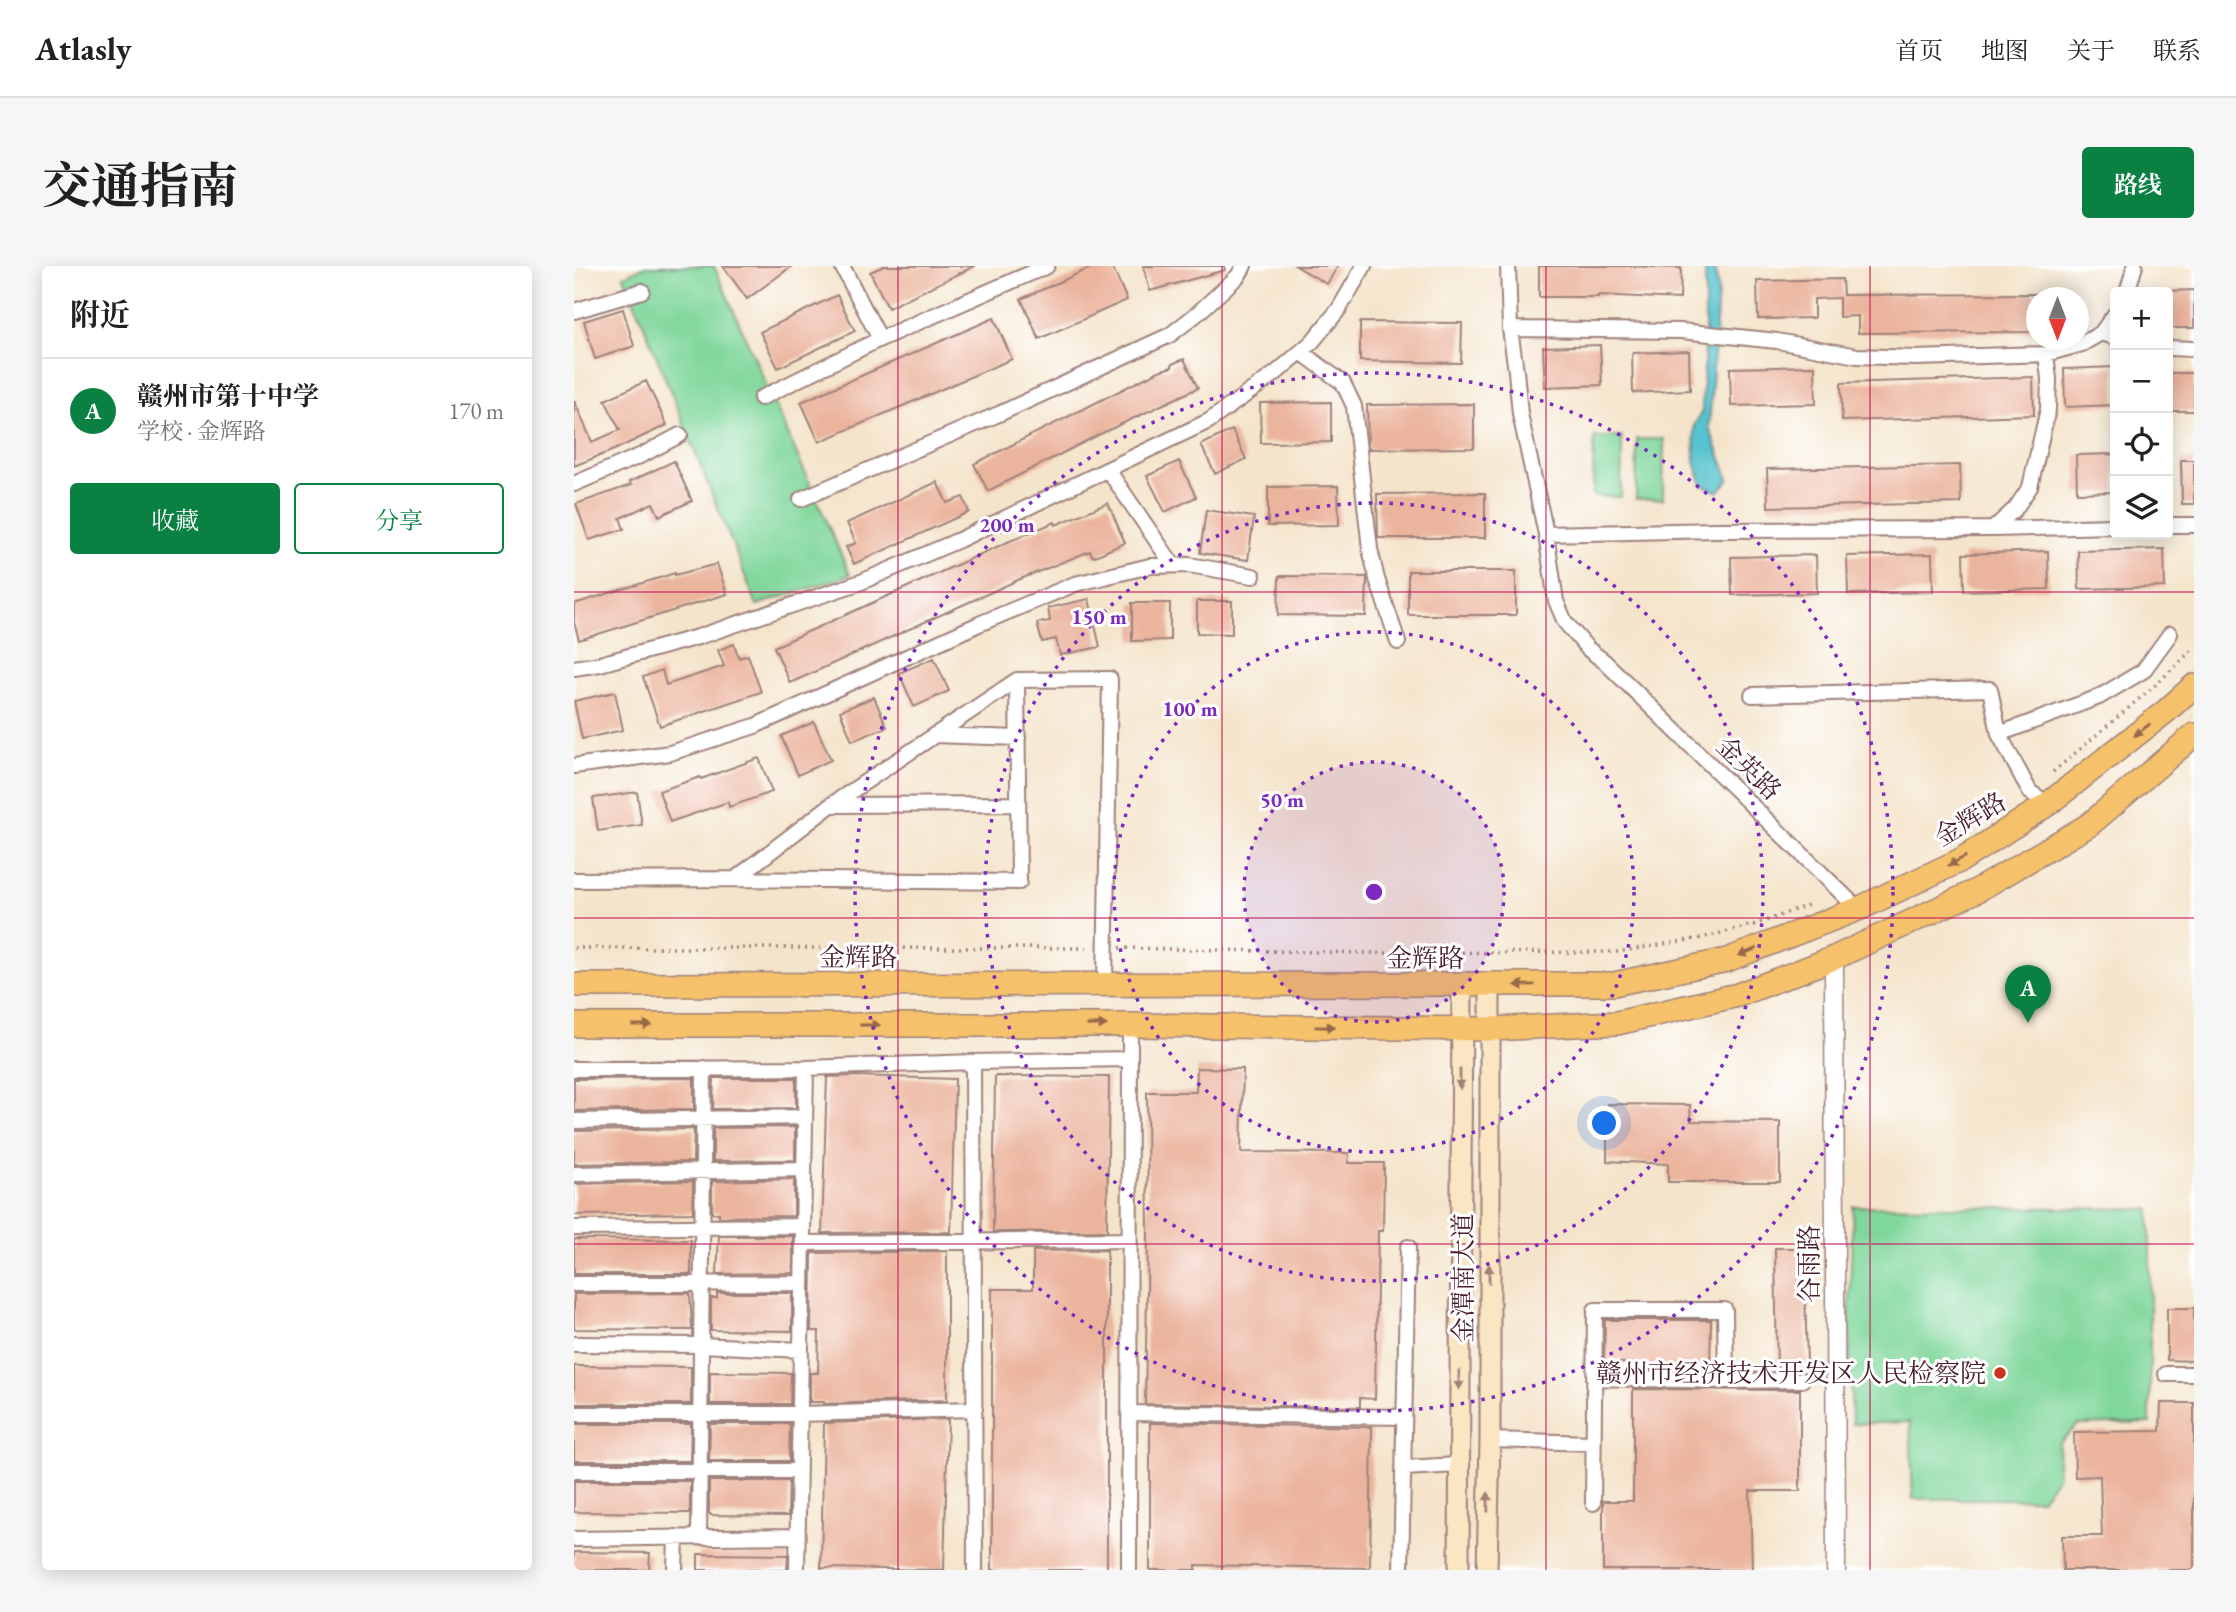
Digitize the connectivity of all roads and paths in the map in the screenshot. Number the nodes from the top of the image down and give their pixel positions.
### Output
1 (842, 266) edge
2 (1047, 266) edge
3 (1244, 266) edge
4 (1364, 266) edge
5 (1508, 266) edge
6 (2135, 266) edge
7 (2129, 287) edge
8 (642, 291) dead end
9 (574, 311) edge
10 (1510, 329) junction
11 (2108, 335) edge
12 (880, 339) junction
13 (2173, 348) edge
14 (2194, 349) edge
15 (1301, 352) junction
16 (2046, 355) junction
17 (761, 398) dead end
18 (680, 435) dead end
19 (1108, 470) junction
20 (574, 484) edge
21 (801, 499) dead end
22 (2194, 524) edge
23 (2173, 525) edge
24 (2110, 526) edge
25 (1993, 529) junction
26 (1546, 534) junction
27 (1173, 565) junction
28 (1253, 576) dead end
29 (2170, 634) dead end
30 (1398, 642) dead end
31 (2194, 649) edge
32 (574, 668) edge
33 (1017, 680) junction
34 (2194, 686) edge
35 (1752, 695) dead end
36 (1999, 734) junction
37 (934, 735) junction
38 (2194, 735) edge
39 (1018, 738) junction
40 (574, 766) edge
41 (2039, 798) junction
42 (1018, 804) junction
43 (831, 805) junction
44 (735, 879) junction
45 (574, 880) edge
46 (1850, 901) junction
47 (574, 948) edge
48 (1105, 948) junction
49 (1835, 958) junction
50 (574, 985) edge
51 (1105, 985) junction
52 (1490, 985) junction
53 (1462, 986) junction
54 (574, 1025) edge
55 (1130, 1025) junction
56 (1461, 1028) junction
57 (1489, 1029) junction
58 (1129, 1059) junction
59 (973, 1062) junction
60 (574, 1069) edge
61 (704, 1069) junction
62 (806, 1069) junction
63 (805, 1117) junction
64 (703, 1119) junction
65 (574, 1121) edge
66 (804, 1169) junction
67 (703, 1171) junction
68 (574, 1174) edge
69 (803, 1226) junction
70 (702, 1227) junction
71 (574, 1228) edge
72 (1129, 1241) junction
73 (803, 1243) junction
74 (974, 1243) junction
75 (1408, 1247) dead end
76 (802, 1283) junction
77 (574, 1284) edge
78 (702, 1284) junction
79 (574, 1344) edge
80 (701, 1346) junction
81 (801, 1350) junction
82 (2166, 1374) dead end
83 (2194, 1374) edge
84 (1594, 1378) junction
85 (1802, 1380) dead end
86 (1726, 1381) junction
87 (975, 1409) junction
88 (1129, 1413) junction
89 (574, 1414) edge
90 (700, 1414) junction
91 (800, 1414) junction
92 (1404, 1417) junction
93 (1490, 1440) junction
94 (1593, 1443) junction
95 (1458, 1465) junction
96 (1404, 1468) junction
97 (574, 1471) edge
98 (700, 1471) junction
99 (799, 1471) junction
100 (1593, 1503) dead end
101 (798, 1536) junction
102 (676, 1537) junction
103 (699, 1537) junction
104 (574, 1539) edge
105 (1458, 1567) edge
106 (676, 1570) edge
107 (797, 1570) edge
108 (975, 1570) edge
109 (1129, 1570) edge
110 (1401, 1570) edge
111 (1487, 1570) edge
112 (1836, 1570) edge

1 - 12 street
2 - 12 street
3 - 21 street
4 - 15 street
5 - 10 street, 金英路
6 - 7 street
8 - 9 street
10 - 16 street
10 - 26 street, 金英路
11 - 16 street
12 - 17 street
13 - 14 street
15 - 19 street
15 - 30 street
16 - 25 street
18 - 20 street
19 - 27 street
19 - 32 street
22 - 23 street
24 - 25 street
25 - 26 street
26 - 46 street, 金英路
27 - 28 street
27 - 40 street
29 - 36 street
31 - 41 path
33 - 37 street
33 - 39 street
33 - 48 street
34 -> 41 main road, 金辉路
35 - 36 street
36 - 41 street
37 - 39 street
37 - 43 street
38 - 49 main road
39 - 42 street
41 -> 46 main road, 金辉路
42 - 43 street
42 - 44 street
43 - 44 street
44 - 45 street
46 - 48 path
46 -> 52 main road, 金辉路
47 - 48 path
48 - 51 street
49 - 57 main road
49 - 112 street, 谷雨路
50 - 51 main road, 金辉路
51 - 53 main road, 金辉路
52 - 53 main road, 金辉路
52 - 57 main road, 金潭南大道
53 - 56 main road, 金潭南大道
54 -> 55 main road
55 -> 56 main road
55 - 58 street
56 - 57 main road
56 -> 95 main road, 金潭南大道
93 -> 57 main road, 金潭南大道
58 - 59 street
58 - 72 street
59 - 62 street
59 - 74 street
60 - 61 street
61 - 62 street
61 - 64 street
62 - 63 street
63 - 64 street
63 - 66 street
64 - 65 street
64 - 67 street
66 - 67 street
66 - 69 street
67 - 68 street
67 - 70 street
69 - 70 street
69 - 73 street
70 - 71 street
70 - 78 street
72 - 74 street
72 - 88 street
73 - 74 street
73 - 76 street
74 - 87 street
75 - 92 street
76 - 78 street
76 - 81 street
77 - 78 street
78 - 80 street
79 - 80 street
80 - 81 street
80 - 90 street
81 - 91 street
82 - 83 street
84 - 86 street
84 - 86 street
84 - 94 street
85 - 86 street
87 - 91 street
87 - 108 street
88 - 92 street
88 - 109 street
89 - 90 street
90 - 91 street
90 - 98 street
91 - 99 street
92 - 96 street
93 - 94 street
111 -> 93 main road, 金潭南大道
94 - 100 street
95 - 96 street
95 - 105 main road, 金潭南大道
96 - 110 street
97 - 98 street
98 - 99 street
98 - 103 street
99 - 101 street
101 - 103 street
101 - 107 street
102 - 103 street
102 - 104 street
102 - 106 street

